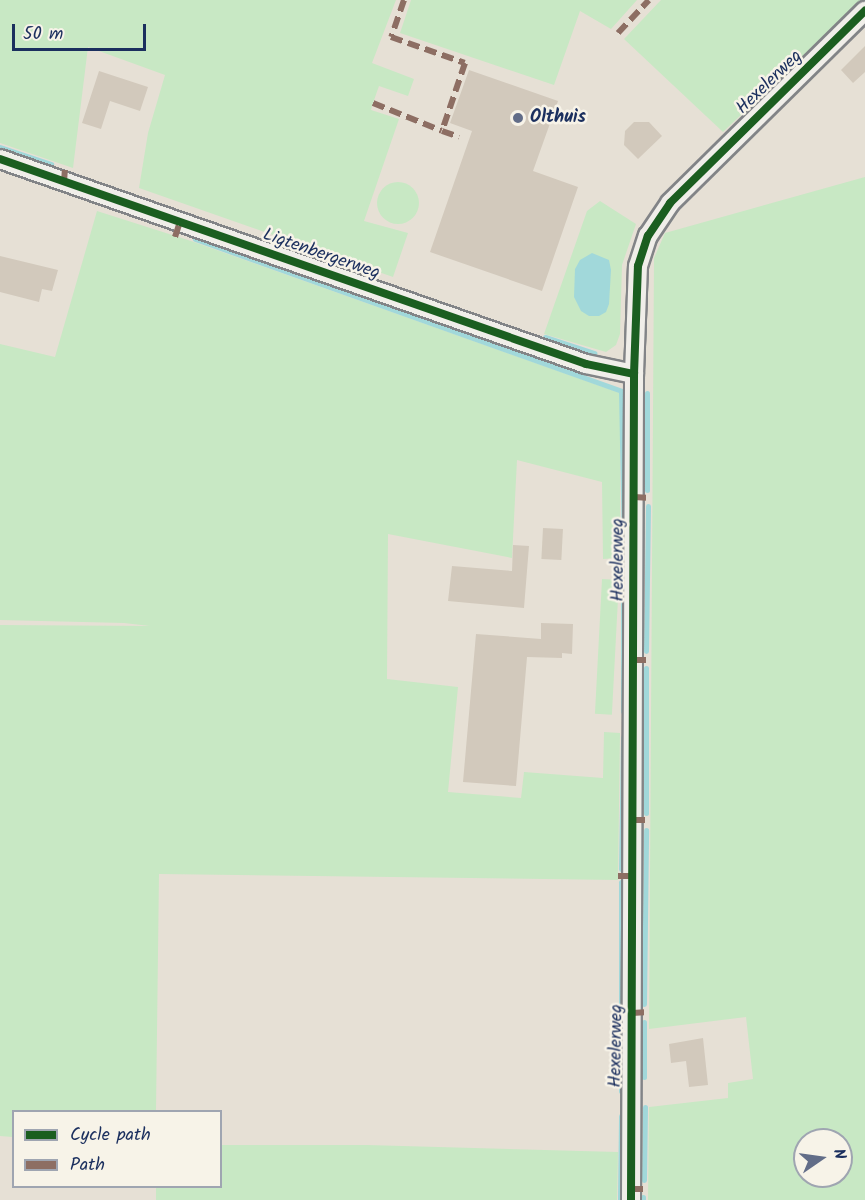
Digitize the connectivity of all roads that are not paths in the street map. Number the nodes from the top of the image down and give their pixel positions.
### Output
1 (865, 11) edge
2 (0, 159) edge
3 (634, 374) junction
4 (631, 1200) edge

1 - 3 street, Hexelerweg
2 - 3 street, Ligtenbergerweg
3 - 4 street, Hexelerweg

